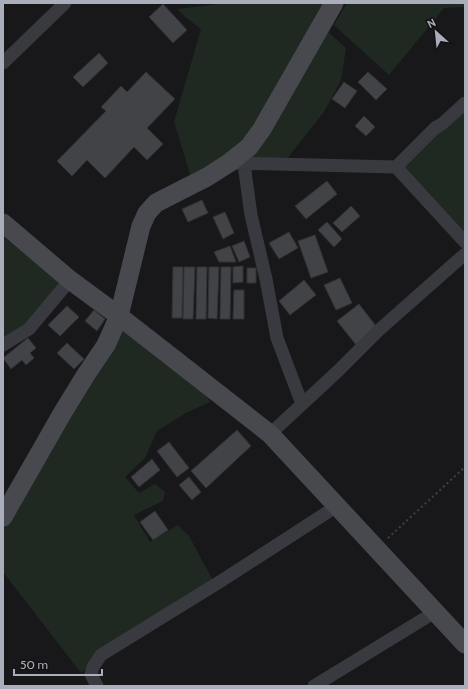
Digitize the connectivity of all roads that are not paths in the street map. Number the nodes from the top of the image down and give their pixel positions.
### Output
1 (65, 3) edge
2 (334, 3) edge
3 (3, 63) edge
4 (465, 103) edge
5 (237, 164) junction
6 (396, 167) junction
7 (3, 223) edge
8 (465, 242) edge
9 (465, 254) edge
10 (70, 280) junction
11 (119, 316) junction
12 (3, 346) edge
13 (302, 404) junction
14 (270, 434) junction
15 (337, 506) junction
16 (3, 517) edge
17 (435, 612) junction
18 (465, 644) edge
19 (97, 686) edge
20 (314, 686) edge

1 - 3 street
2 - 5 street
4 - 6 street
5 - 6 street
5 - 11 street
5 - 13 street
6 - 8 street
7 - 10 street
9 - 13 street
10 - 11 street
10 - 12 street
11 - 14 street
11 - 16 street
13 - 14 street
14 - 15 street
15 - 17 street
15 - 19 street
17 - 18 street
17 - 20 street

